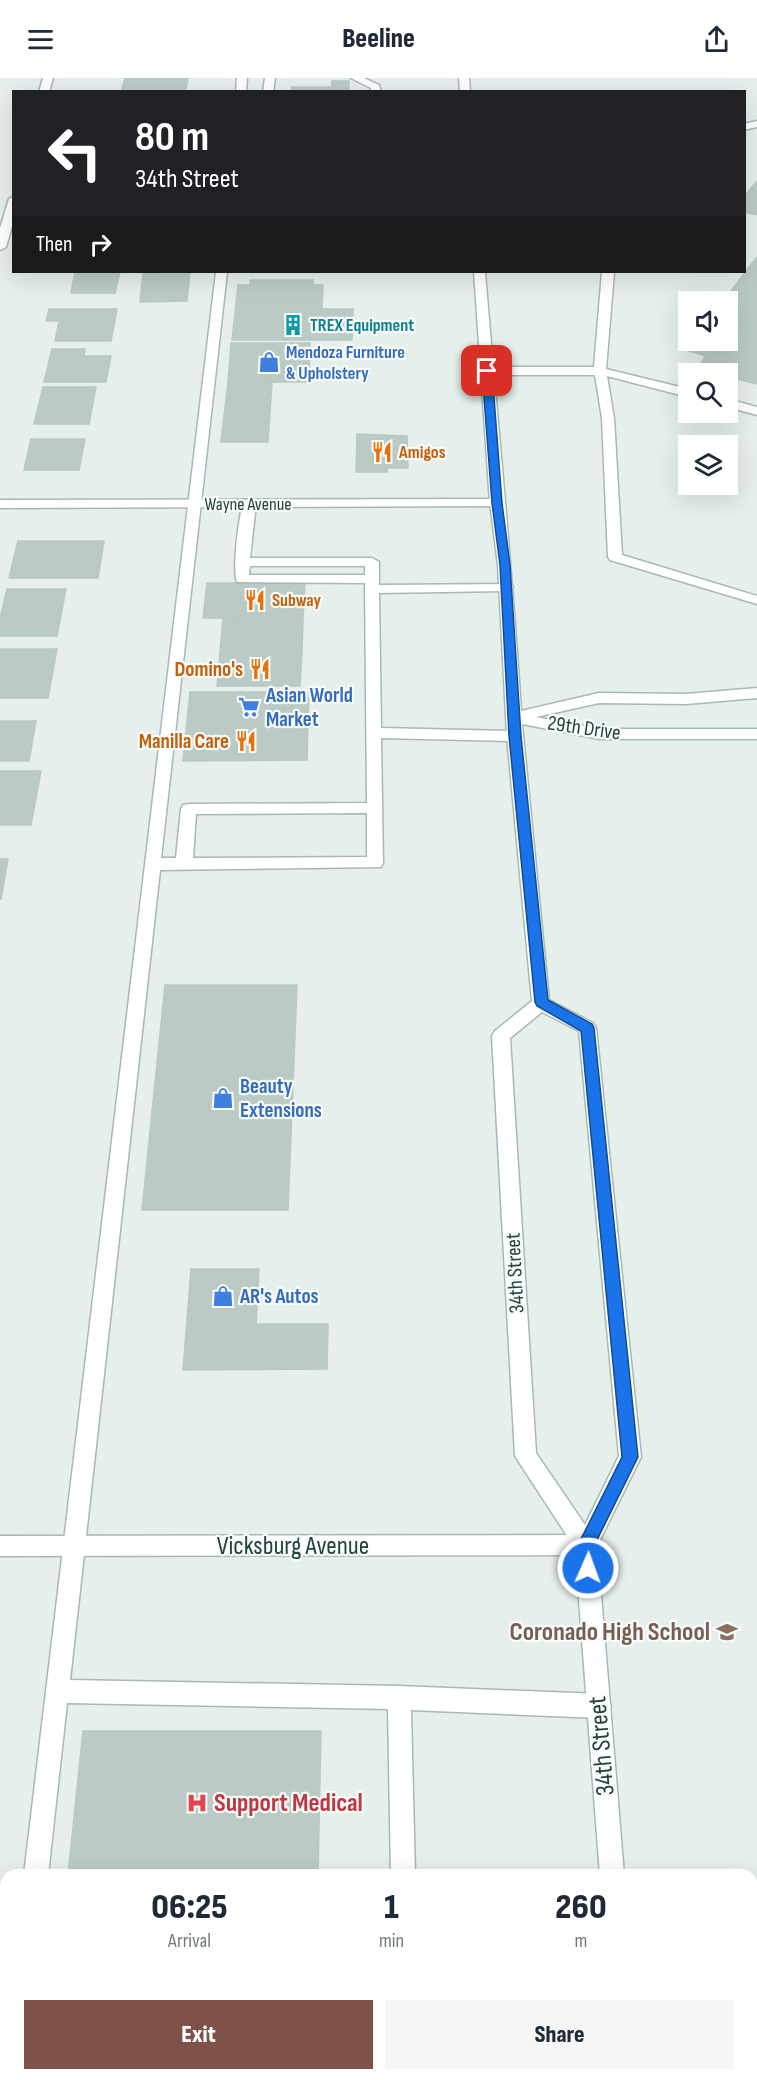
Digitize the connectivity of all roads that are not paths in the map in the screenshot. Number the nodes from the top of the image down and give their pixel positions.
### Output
1 (356, 78) edge
2 (376, 90) edge
3 (12, 206) edge
4 (0, 246) edge
5 (221, 273) edge
6 (479, 273) edge
7 (608, 273) edge
8 (487, 371) junction
9 (600, 371) junction
10 (678, 390) edge
11 (738, 406) edge
12 (757, 411) edge
13 (497, 503) junction
14 (0, 504) edge
15 (196, 504) junction
16 (249, 504) junction
17 (372, 584) junction
18 (506, 587) junction
19 (757, 600) edge
20 (757, 693) edge
21 (514, 717) junction
22 (374, 733) junction
23 (757, 734) edge
24 (515, 736) junction
25 (375, 808) junction
26 (154, 864) junction
27 (184, 864) junction
28 (542, 1002) junction
29 (586, 1545) junction
30 (0, 1546) edge
31 (73, 1546) junction
32 (57, 1691) junction
33 (399, 1698) junction
34 (599, 1706) junction
35 (37, 1869) edge
36 (403, 1869) edge
37 (612, 1869) edge

1 - 2 main road
3 - 4 main road
5 - 15 main road
6 - 8 main road
7 - 9 main road
8 - 9 main road
8 - 13 main road
9 - 10 main road
9 - 19 main road
11 - 12 main road
13 - 16 main road, Wayne Avenue
13 - 18 main road
14 - 15 main road, Wayne Avenue
15 - 16 main road, Wayne Avenue
15 - 26 main road
16 - 17 main road
17 - 18 main road
17 - 22 main road
18 - 21 main road
20 - 21 main road, 29th Drive
21 - 23 main road, 29th Drive
21 - 24 main road
22 - 24 main road
22 - 25 main road
24 - 28 main road
25 - 27 main road
25 - 27 main road
26 - 27 main road
26 - 31 main road
28 - 29 main road, 34th Street
28 - 29 main road
29 - 31 main road, Vicksburg Avenue
29 - 34 main road, 34th Street
30 - 31 main road, Vicksburg Avenue
31 - 32 main road
32 - 33 main road
32 - 35 main road
33 - 34 main road
33 - 36 main road
34 - 37 main road, 34th Street

